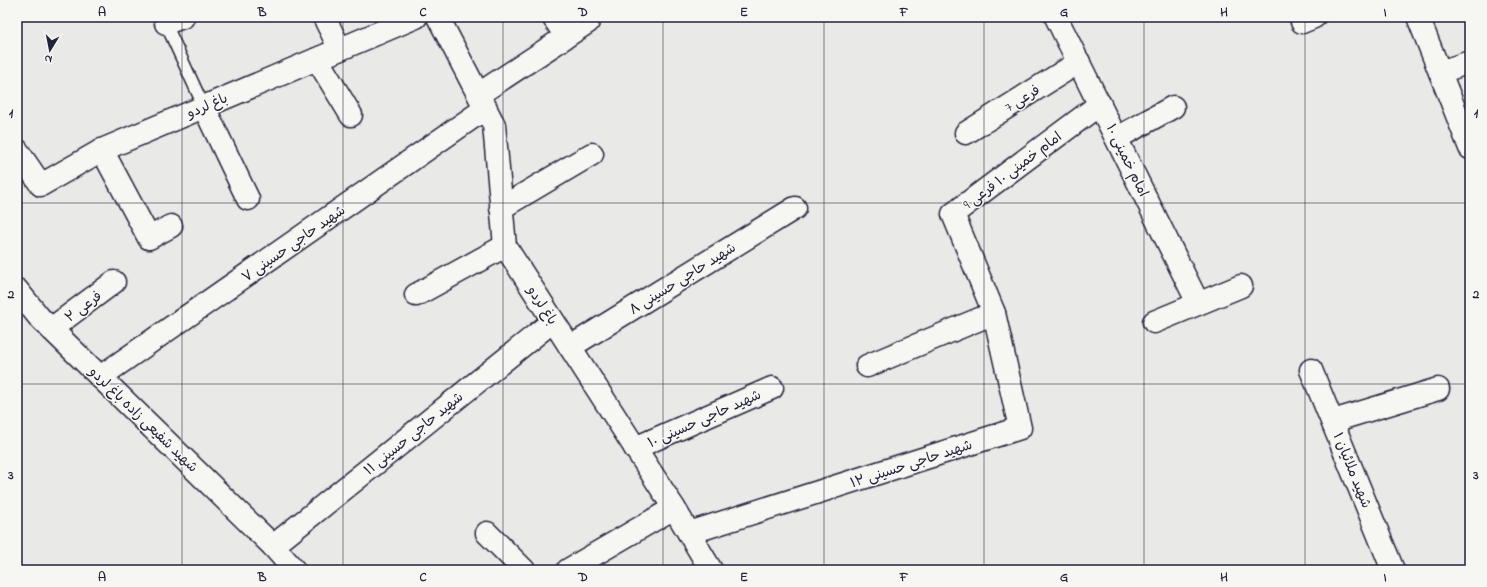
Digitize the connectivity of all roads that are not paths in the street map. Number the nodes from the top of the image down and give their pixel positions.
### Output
1 (324, 17) edge
2 (416, 17) edge
3 (438, 17) edge
4 (553, 17) edge
5 (1056, 17) edge
6 (1418, 17) edge
7 (171, 19) edge
8 (588, 22) dead end
9 (566, 36) junction
10 (340, 49) junction
11 (317, 59) junction
12 (1079, 62) junction
13 (1470, 62) edge
14 (1440, 72) junction
15 (482, 101) junction
16 (1100, 104) junction
17 (204, 107) junction
18 (1173, 107) dead end
19 (350, 115) dead end
20 (966, 133) dead end
21 (1117, 138) junction
22 (1470, 148) edge
23 (17, 150) edge
24 (102, 150) junction
25 (592, 154) dead end
26 (248, 199) dead end
27 (501, 208) junction
28 (795, 208) dead end
29 (171, 226) dead end
30 (505, 246) junction
31 (114, 282) dead end
32 (1241, 286) dead end
33 (17, 290) edge
34 (416, 295) dead end
35 (1198, 303) junction
36 (994, 313) junction
37 (553, 321) junction
38 (1154, 322) dead end
39 (51, 329) junction
40 (570, 347) junction
41 (868, 366) dead end
42 (1311, 370) dead end
43 (100, 377) junction
44 (772, 388) dead end
45 (1438, 389) dead end
46 (1333, 421) junction
47 (635, 448) junction
48 (674, 508) junction
49 (487, 533) dead end
50 (689, 533) junction
51 (273, 546) junction
52 (294, 570) edge
53 (524, 570) edge
54 (568, 570) edge
55 (711, 570) edge
56 (1393, 570) edge

1 - 10 street
2 - 10 street, باغ لردو
3 - 15 street, باغ لردو
4 - 9 street
5 - 12 street, امام خمینی ۱۰
6 - 14 street
7 - 17 lane
8 - 9 street, شهید حاجی حسینی ۷
9 - 15 street, شهید حاجی حسینی ۷
10 - 11 street, باغ لردو
11 - 17 street, باغ لردو
11 - 19 street
12 - 16 street, امام خمینی ۱۰
12 - 20 street, فرعی 7
13 - 14 street
14 - 22 street
15 - 27 street, باغ لردو
15 - 43 street, شهید حاجی حسینی ۷
16 - 21 street, امام خمینی ۱۰
16 - 36 street, امام خمینی ۱۰ فرعی 9
17 - 24 street, باغ لردو
17 - 26 street
18 - 21 street
21 - 35 street, امام خمینی ۱۰
23 - 24 street, باغ لردو
24 - 29 street
25 - 27 street
27 - 30 street, باغ لردو
28 - 40 street, شهید حاجی حسینی ۸
30 - 34 street
30 - 37 street, باغ لردو
31 - 39 street, فرعی ۲
32 - 35 street
33 - 39 street, شهید شفیعی زاده باغ لردو
35 - 38 street
36 - 41 street
36 - 50 street, شهید حاجی حسینی ۱۲
37 - 40 street, باغ لردو
37 - 51 street, شهید حاجی حسینی ۱۱
39 - 43 street, شهید شفیعی زاده باغ لردو
40 - 47 street, باغ لردو
42 - 46 street, شهید ملائیان ۱
43 - 51 street, شهید شفیعی زاده باغ لردو
44 - 47 street, شهید حاجی حسینی ۱۰
45 - 46 street
46 - 56 street, شهید ملائیان ۱
47 - 48 street, باغ لردو
48 - 50 street, باغ لردو
48 - 54 street
49 - 53 street
50 - 55 street, باغ لردو
51 - 52 street, شهید شفیعی زاده باغ لردو

